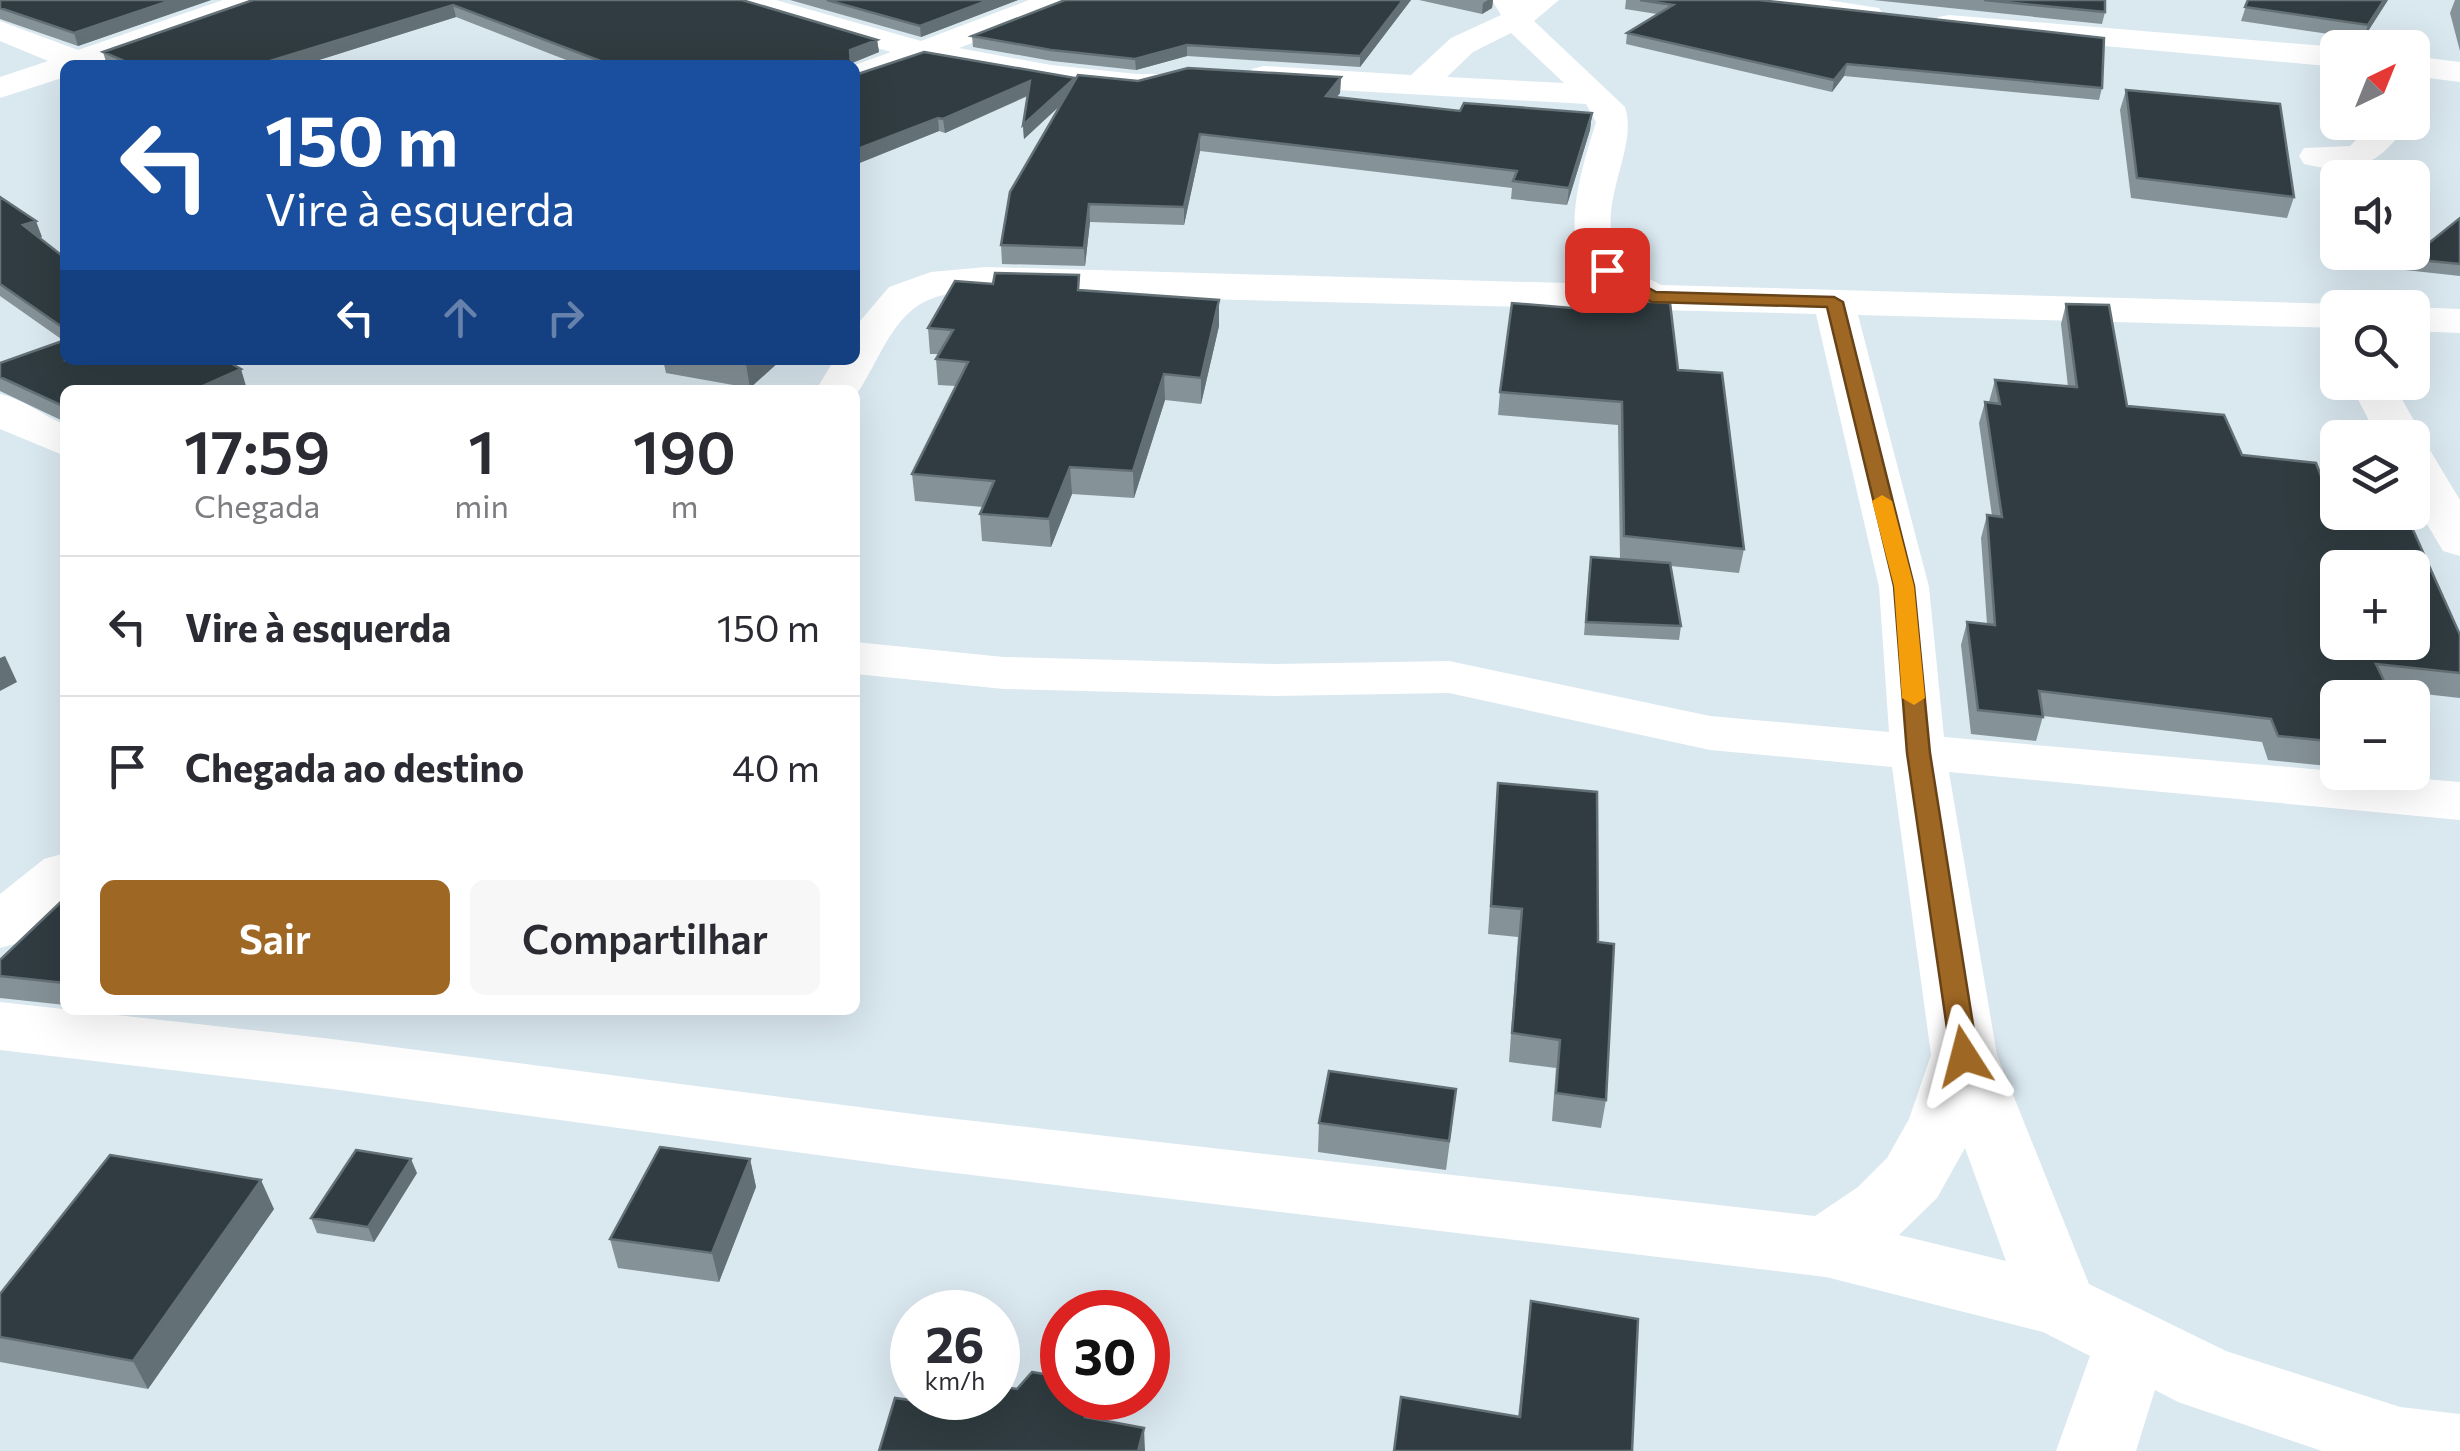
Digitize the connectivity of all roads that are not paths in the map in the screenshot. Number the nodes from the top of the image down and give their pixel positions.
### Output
1 (252, 0) edge
2 (742, 0) edge
3 (1054, 0) edge
4 (1762, 0) edge
5 (1522, 7) edge
6 (0, 30) edge
7 (923, 51) junction
8 (2320, 55) edge
9 (61, 60) edge
10 (80, 60) edge
11 (60, 67) edge
12 (2430, 68) edge
13 (1187, 70) edge
14 (2460, 72) edge
15 (860, 74) edge
16 (1235, 74) edge
17 (1419, 85) junction
18 (0, 88) edge
19 (1595, 95) junction
20 (2380, 140) edge
21 (2317, 156) dead end
22 (1595, 282) junction
23 (1834, 302) junction
24 (2320, 319) edge
25 (2430, 319) edge
26 (2460, 320) edge
27 (860, 356) edge
28 (4, 415) edge
29 (60, 440) edge
30 (2430, 488) edge
31 (2460, 541) edge
32 (860, 659) edge
33 (1918, 753) junction
34 (2460, 801) edge
35 (60, 878) edge
36 (0, 926) edge
37 (0, 1026) edge
38 (1964, 1056) junction
39 (1826, 1246) junction
40 (2060, 1304) junction
41 (2132, 1344) junction
42 (2460, 1450) edge
43 (2096, 1451) edge

1 - 10 street
2 - 7 street
3 - 7 street
4 - 8 street
5 - 17 street
5 - 19 street
6 - 9 street
7 - 13 street
7 - 15 street
11 - 18 street
12 - 14 street
16 - 17 street
17 - 19 street
19 - 22 street
20 - 21 street
22 - 23 street
22 - 27 street
23 - 24 street
23 - 33 street
25 - 26 street
28 - 29 street
30 - 31 street
32 - 33 street
33 - 34 street
33 - 38 street
35 - 36 street
37 - 39 street
38 - 39 street
38 - 40 street
39 - 40 street
40 - 41 street
41 - 42 street
41 - 43 street

